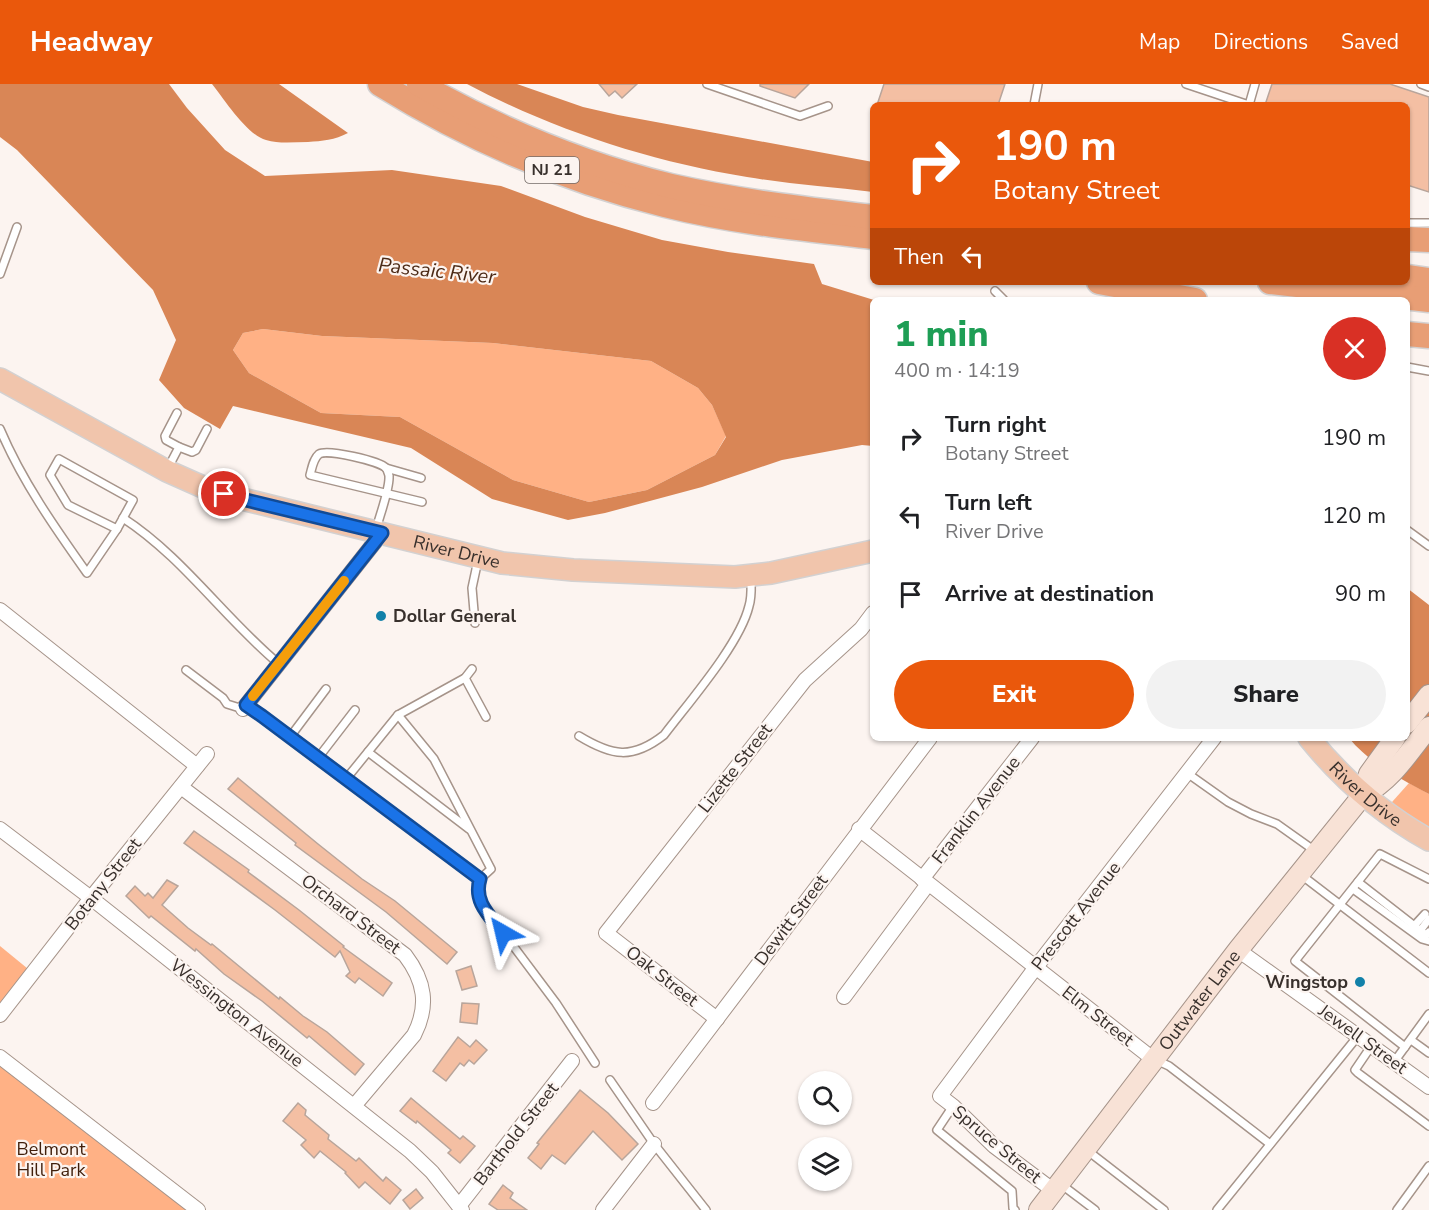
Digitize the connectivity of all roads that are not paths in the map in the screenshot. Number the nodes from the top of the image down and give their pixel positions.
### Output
1 (380, 84) edge
2 (419, 84) edge
3 (707, 84) edge
4 (1038, 84) edge
5 (1186, 84) edge
6 (1255, 84) edge
7 (1421, 84) edge
8 (1429, 87) edge
9 (1035, 102) edge
10 (1240, 102) edge
11 (1250, 102) edge
12 (828, 106) dead end
13 (870, 207) edge
14 (739, 210) junction
15 (870, 216) edge
16 (1410, 223) edge
17 (1429, 223) edge
18 (17, 227) dead end
19 (870, 236) edge
20 (1410, 239) edge
21 (1429, 240) edge
22 (870, 247) edge
23 (0, 274) edge
24 (1410, 277) edge
25 (1429, 280) edge
26 (1116, 285) edge
27 (1296, 285) edge
28 (995, 291) dead end
29 (1001, 297) edge
30 (1179, 297) edge
31 (1402, 297) edge
32 (1410, 298) edge
33 (1429, 300) edge
34 (1410, 333) edge
35 (1429, 336) edge
36 (1410, 368) edge
37 (1429, 371) edge
38 (0, 379) edge
39 (177, 412) dead end
40 (0, 429) edge
41 (207, 429) dead end
42 (179, 447) junction
43 (386, 468) junction
44 (167, 471) junction
45 (421, 478) dead end
46 (385, 494) junction
47 (422, 502) dead end
48 (123, 518) junction
49 (117, 529) junction
50 (379, 532) junction
51 (1410, 532) edge
52 (1429, 546) edge
53 (870, 552) edge
54 (478, 558) junction
55 (752, 575) junction
56 (0, 610) edge
57 (870, 617) edge
58 (475, 623) dead end
59 (279, 664) junction
60 (472, 669) dead end
61 (186, 670) dead end
62 (465, 678) junction
63 (326, 689) dead end
64 (1429, 695) edge
65 (245, 707) junction
66 (355, 710) dead end
67 (398, 715) junction
68 (486, 717) dead end
69 (1410, 719) edge
70 (1429, 727) edge
71 (579, 736) dead end
72 (290, 737) junction
73 (928, 741) edge
74 (1030, 741) edge
75 (1212, 741) edge
76 (1312, 741) edge
77 (1393, 741) edge
78 (368, 752) junction
79 (207, 754) dead end
80 (318, 758) junction
81 (197, 766) junction
82 (1187, 773) junction
83 (346, 779) junction
84 (181, 787) junction
85 (1363, 795) junction
86 (0, 829) edge
87 (471, 830) junction
88 (859, 830) junction
89 (1429, 840) edge
90 (1317, 853) junction
91 (1300, 873) junction
92 (480, 879) junction
93 (1429, 879) edge
94 (925, 881) junction
95 (1356, 886) junction
96 (91, 898) junction
97 (1340, 904) junction
98 (1427, 916) edge
99 (1417, 928) junction
100 (1429, 932) edge
101 (606, 933) joint
102 (1429, 941) edge
103 (1238, 950) junction
104 (1036, 967) junction
105 (1429, 973) edge
106 (844, 997) dead end
107 (1429, 1014) edge
108 (0, 1015) edge
109 (717, 1019) junction
110 (1358, 1036) junction
111 (1411, 1040) junction
112 (1371, 1045) junction
113 (1405, 1047) junction
114 (1429, 1053) edge
115 (0, 1057) edge
116 (1153, 1059) junction
117 (572, 1061) dead end
118 (1395, 1062) junction
119 (595, 1063) dead end
120 (610, 1080) dead end
121 (1429, 1087) edge
122 (940, 1096) joint
123 (653, 1103) dead end
124 (354, 1106) junction
125 (953, 1106) junction
126 (1429, 1126) edge
127 (654, 1144) junction
128 (1270, 1144) junction
129 (1086, 1149) junction
130 (1429, 1166) edge
131 (1057, 1187) junction
132 (460, 1208) edge
133 (198, 1210) edge
134 (603, 1210) edge
135 (706, 1210) edge
136 (1015, 1210) edge
137 (1039, 1210) edge
138 (1095, 1210) edge
139 (1164, 1210) edge
140 (1217, 1210) edge
141 (1397, 1210) edge

1 - 14 highway, NJ 21
2 - 14 highway, NJ 21
3 - 12 lane
4 - 9 lane
5 - 10 lane
6 - 11 lane
7 - 8 lane
13 - 14 highway
14 - 15 highway, NJ 21
14 - 19 highway, NJ 21
14 - 22 highway
16 - 17 lane
18 - 23 lane
20 - 21 highway
24 - 25 highway
26 - 30 highway
27 - 31 highway
28 - 29 lane
32 - 33 highway
34 - 35 highway
36 - 37 lane
38 - 44 main road, River Drive
39 - 42 lane
40 - 49 lane
41 - 42 lane
42 - 44 lane
43 - 45 lane
43 - 46 lane
43 - 46 lane
44 - 50 main road, River Drive
46 - 47 lane
46 - 50 lane
48 - 49 lane
48 - 49 lane
48 - 59 lane
50 - 54 main road, River Drive
50 - 59 street
51 - 52 lane
53 - 55 main road, River Drive
54 - 55 main road, River Drive
54 - 58 lane
55 - 71 lane
56 - 81 street
57 - 101 street, Lizette Street
59 - 65 street
60 - 62 lane
61 - 65 lane
62 - 67 lane
62 - 68 lane
63 - 72 lane
64 - 69 street
65 - 72 lane
66 - 80 lane
67 - 78 lane
67 - 87 lane
70 - 85 street, Outwater Lane
72 - 80 lane
73 - 88 street, Dewitt Street
74 - 94 street, Franklin Avenue
75 - 82 street, Prescott Avenue
76 - 85 main road, River Drive
77 - 85 street, Outwater Lane
78 - 83 lane
78 - 87 lane
79 - 81 street, Botany Street
80 - 83 lane
81 - 84 street, Botany Street
82 - 90 lane
82 - 104 street, Prescott Avenue
83 - 92 lane
84 - 96 street, Botany Street
84 - 124 street, Orchard Street
85 - 89 main road, River Drive
85 - 90 street, Outwater Lane
86 - 96 street, Wessington Avenue
87 - 92 lane
88 - 94 street, Elm Street
88 - 109 street, Dewitt Street
90 - 91 street, Outwater Lane
91 - 97 lane
91 - 103 street, Outwater Lane
92 - 119 lane
93 - 95 lane
94 - 104 street, Elm Street
94 - 106 street, Franklin Avenue
95 - 97 lane
95 - 99 lane
95 - 102 lane
96 - 108 street, Botany Street
96 - 124 street, Wessington Avenue
97 - 105 lane
97 - 113 lane
98 - 99 lane
99 - 100 lane
101 - 109 street, Oak Street
103 - 110 street, Jewell Street
103 - 116 street, Outwater Lane
104 - 116 street, Elm Street
104 - 122 street, Prescott Avenue
107 - 111 lane
109 - 123 street, Dewitt Street
110 - 112 street, Jewell Street
110 - 128 lane
111 - 113 lane
111 - 114 lane
112 - 118 street, Jewell Street
112 - 126 lane
113 - 118 lane
115 - 133 street
116 - 128 lane
116 - 129 street, Outwater Lane
117 - 132 street, Barthold Street
118 - 121 street, Jewell Street
120 - 127 lane
122 - 125 street, Spruce Street
124 - 132 street, Wessington Avenue
125 - 131 street, Spruce Street
125 - 136 lane
127 - 134 street
127 - 135 lane
128 - 140 lane
129 - 131 street, Outwater Lane
129 - 139 lane
130 - 141 lane
131 - 137 street, Outwater Lane
131 - 138 lane

